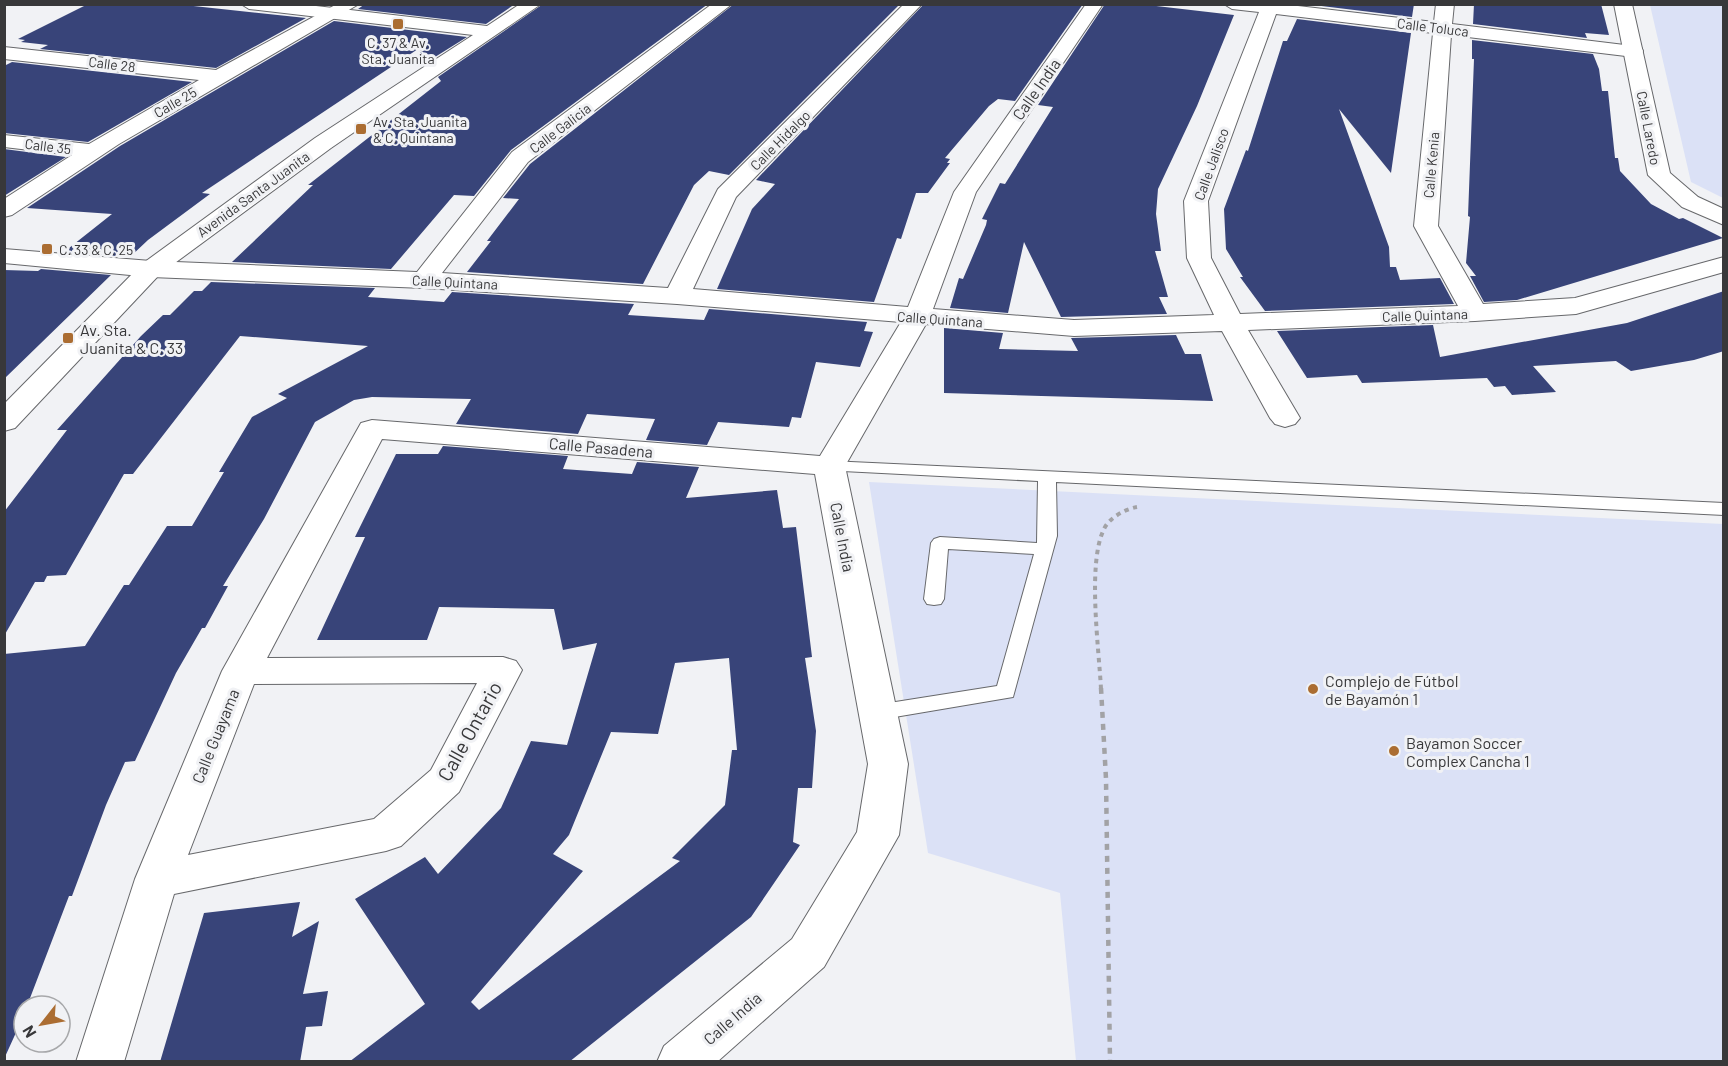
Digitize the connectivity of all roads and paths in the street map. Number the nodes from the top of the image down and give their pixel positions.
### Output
1 (249, 4) edge
2 (533, 4) edge
3 (724, 4) edge
4 (914, 4) edge
5 (1095, 4) edge
6 (1232, 4) edge
7 (1445, 4) edge
8 (1623, 4) edge
9 (1271, 7) edge
10 (343, 9) edge
11 (1444, 28) junction
12 (490, 32) junction
13 (1634, 51) junction
14 (4, 53) edge
15 (219, 76) junction
16 (4, 141) edge
17 (92, 151) junction
18 (4, 210) edge
19 (1724, 218) edge
20 (4, 256) edge
21 (1724, 264) edge
22 (151, 269) junction
23 (424, 280) junction
24 (676, 296) junction
25 (1475, 313) junction
26 (917, 317) junction
27 (1231, 323) junction
28 (1285, 417) dead end
29 (4, 422) edge
30 (372, 429) joint
31 (830, 466) junction
32 (1047, 477) junction
33 (1724, 509) edge
34 (1045, 549) junction
35 (1096, 581) dead end
36 (934, 599) dead end
37 (241, 671) junction
38 (877, 712) junction
39 (157, 879) junction
40 (100, 1062) edge
41 (681, 1062) edge
42 (1110, 1062) edge

1 - 10 street
2 - 12 street, Avenida Santa Juanita
3 - 23 street, Calle Galicia
4 - 24 street, Calle Hidalgo
5 - 26 street, Calle India
6 - 9 street, Calle Toluca
7 - 11 street, Calle Kenia
8 - 13 street, Calle Laredo
9 - 11 street, Calle Toluca
9 - 27 street, Calle Jalisco
10 - 12 street
10 - 15 street, Calle 25
11 - 13 street, Calle Toluca
11 - 25 street, Calle Kenia
12 - 22 street, Avenida Santa Juanita
13 - 19 street, Calle Laredo
14 - 15 street, Calle 28
15 - 17 street, Calle 25
16 - 17 street, Calle 35
17 - 18 street, Calle 25
20 - 22 street, Calle Quintana
21 - 25 street, Calle Quintana
22 - 23 street, Calle Quintana
22 - 29 street, Avenida Santa Juanita
23 - 24 street, Calle Quintana
24 - 26 street, Calle Quintana
25 - 27 street, Calle Quintana
26 - 27 street, Calle Quintana
26 - 31 street, Calle India
27 - 28 street, Calle Jalisco
30 - 31 street, Calle Pasadena
30 - 37 street, Calle Guayama
31 - 32 lane
31 - 38 street, Calle India
32 - 33 lane
32 - 34 lane
34 - 36 lane
34 - 38 lane
35 - 42 path
37 - 39 street, Calle Guayama
37 - 39 street, Calle Ontario
38 - 41 street, Calle India
39 - 40 street, Calle Guayama

